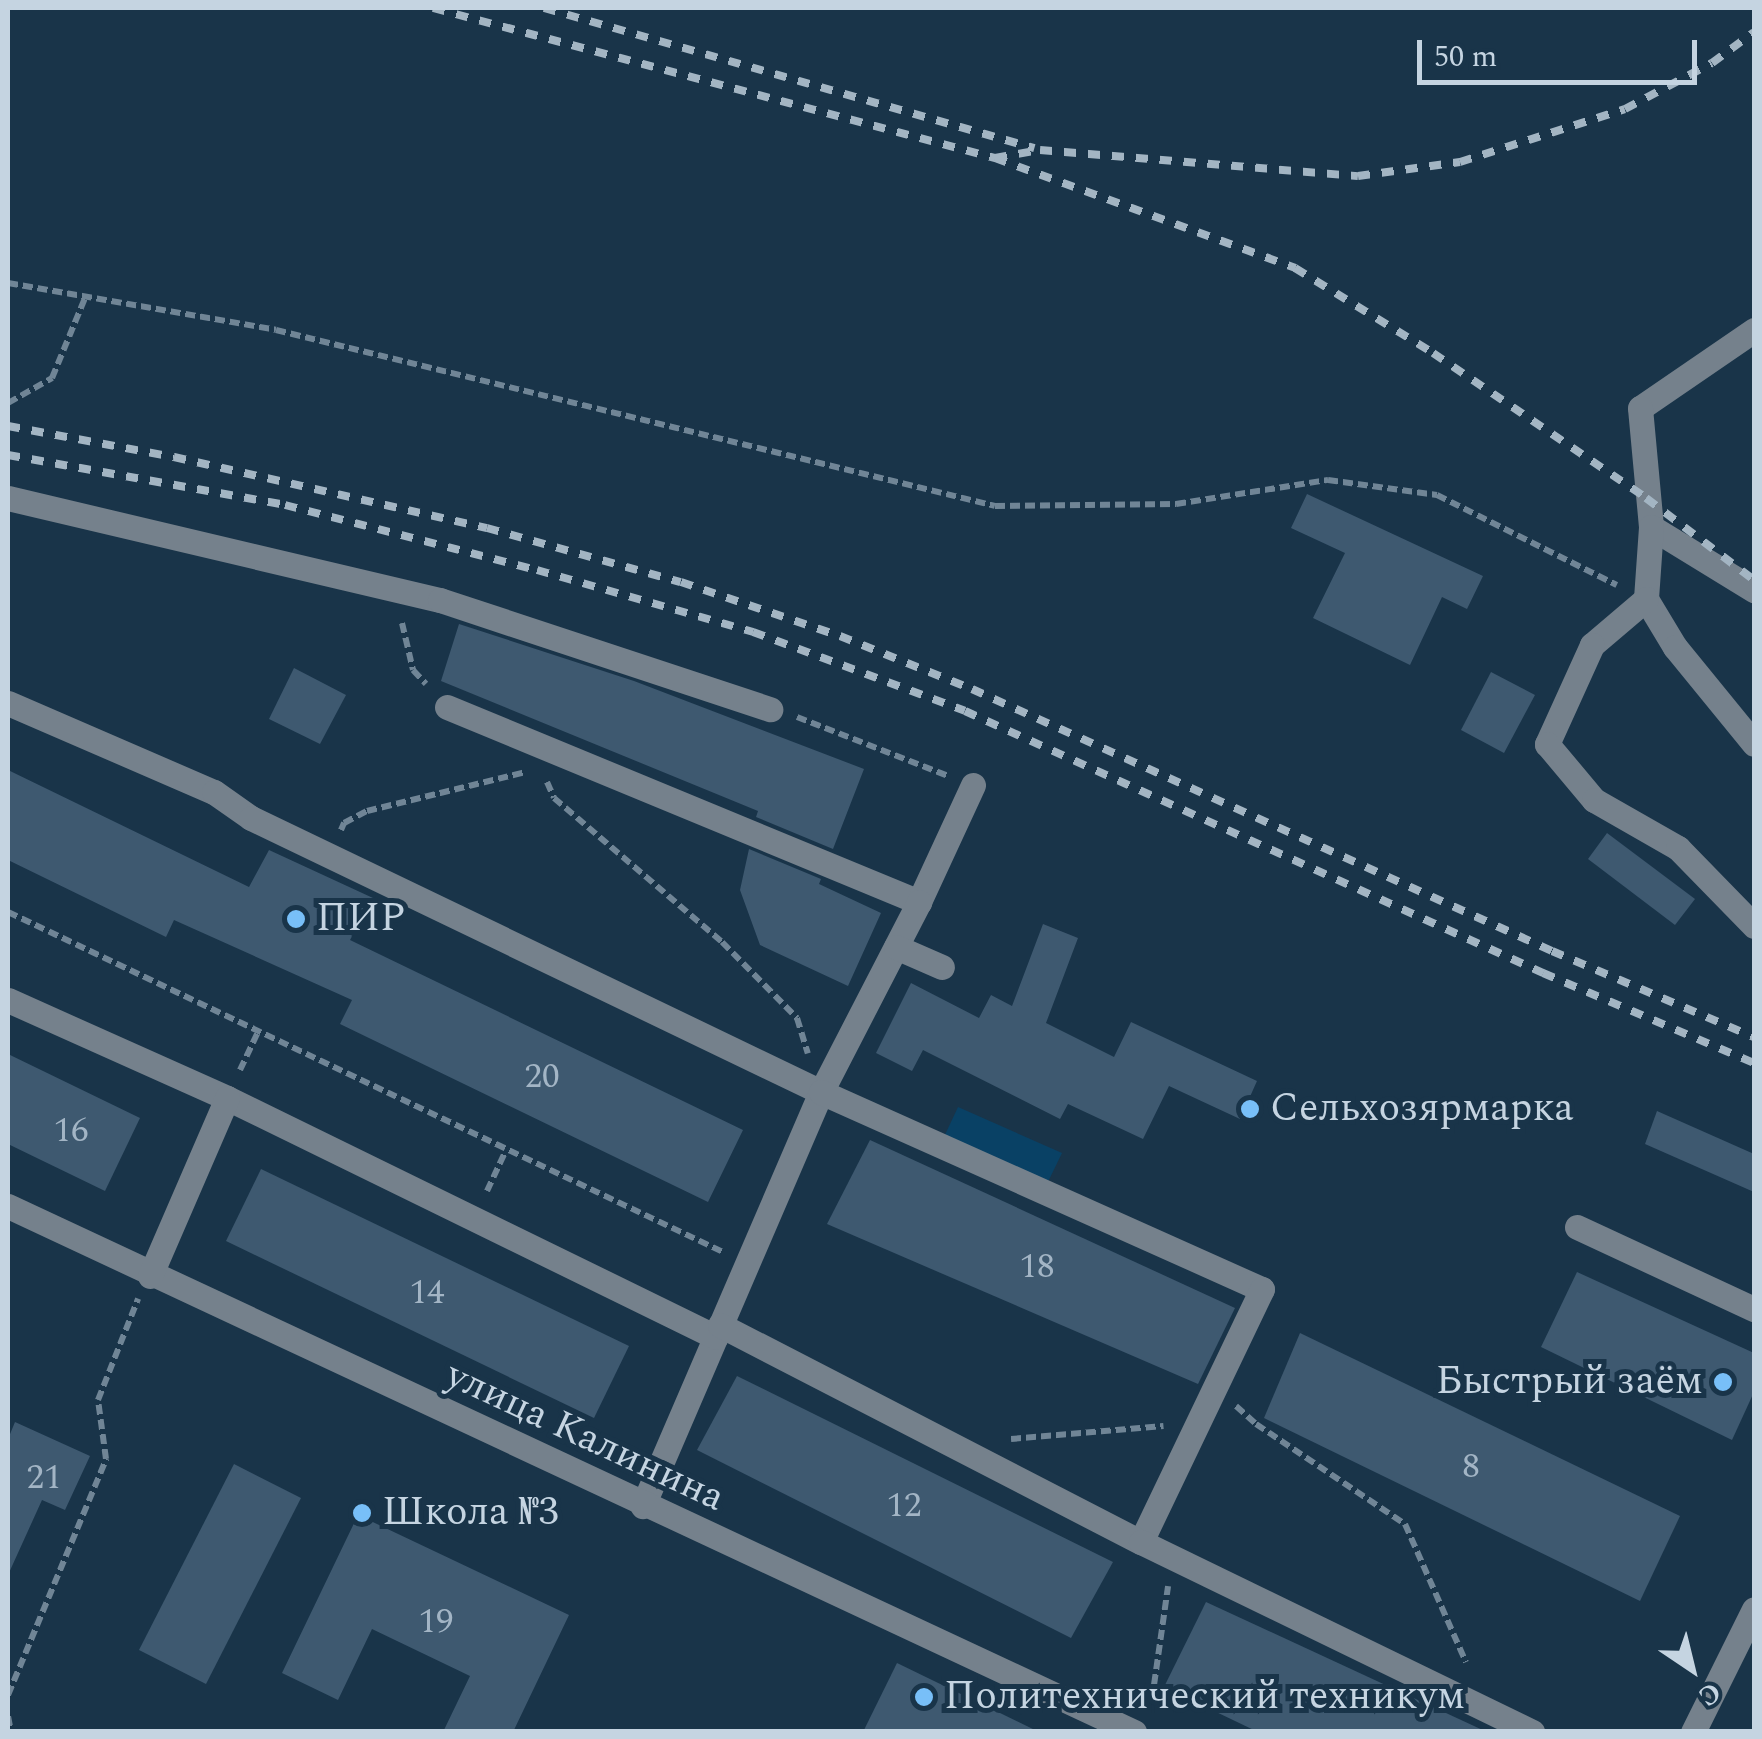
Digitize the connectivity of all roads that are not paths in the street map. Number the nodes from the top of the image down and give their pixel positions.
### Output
1 (1754, 330) edge
2 (8, 498) edge
3 (1651, 527) junction
4 (1754, 590) edge
5 (1646, 599) junction
6 (8, 703) edge
7 (448, 707) road end
8 (770, 708) road end
9 (1754, 744) edge
10 (973, 785) road end
11 (919, 902) junction
12 (1754, 926) edge
13 (896, 947) junction
14 (942, 968) dead end
15 (8, 1000) edge
16 (821, 1092) junction
17 (226, 1098) junction
18 (8, 1206) edge
19 (1577, 1227) dead end
20 (144, 1287) junction
21 (1754, 1309) edge
22 (718, 1331) junction
23 (643, 1506) junction
24 (1140, 1542) junction
25 (1754, 1609) edge
26 (1134, 1732) edge
27 (1532, 1732) edge
28 (1693, 1732) edge

1 - 3 street
2 - 8 street
3 - 4 street
3 - 5 street
5 - 9 street
5 - 12 street
6 - 16 street
7 - 11 street
10 - 11 street
11 - 13 street
13 - 14 street
13 - 16 street
15 - 17 street
16 - 22 street
16 - 24 street
17 - 20 street
17 - 22 street
18 - 20 street, улица Калинина
19 - 21 street
20 - 23 street, улица Калинина
22 - 23 street
22 - 24 street
23 - 26 street, улица Калинина
24 - 27 street
25 - 28 street

